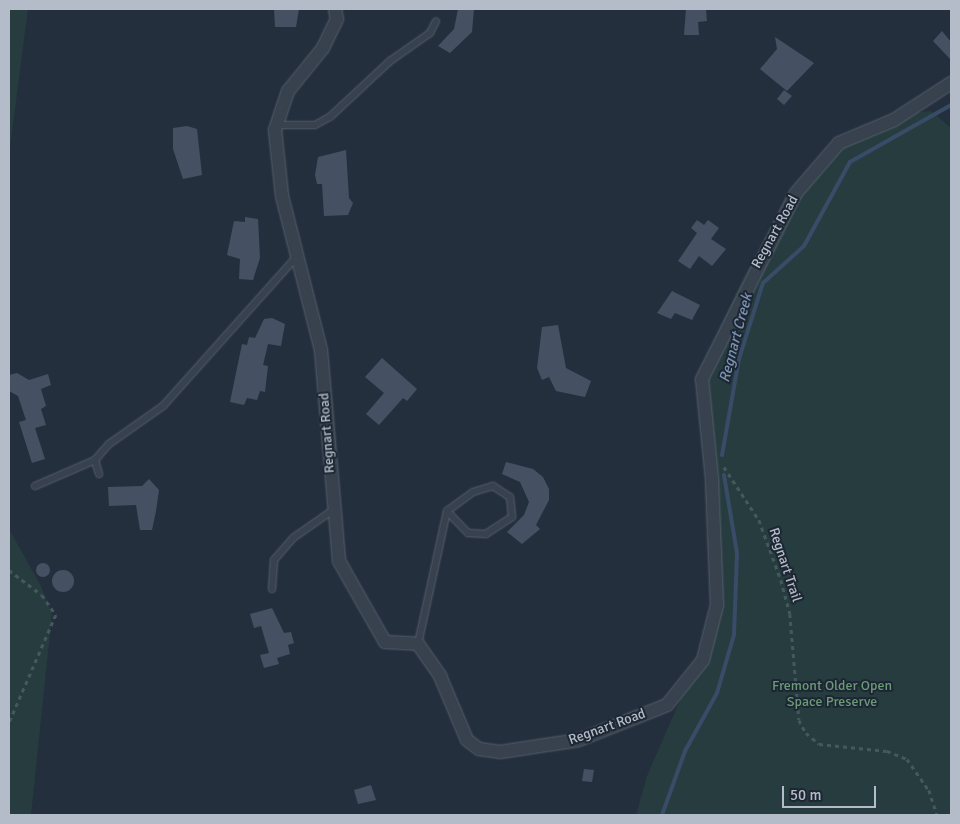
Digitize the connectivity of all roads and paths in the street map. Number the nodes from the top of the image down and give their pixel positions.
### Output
1 (335, 9) edge
2 (436, 22) dead end
3 (951, 83) edge
4 (277, 125) junction
5 (297, 256) junction
6 (95, 460) junction
7 (720, 460) dead end
8 (99, 474) dead end
9 (35, 486) dead end
10 (333, 510) junction
11 (447, 511) junction
12 (9, 570) edge
13 (272, 589) dead end
14 (418, 644) junction
15 (9, 723) edge
16 (938, 815) edge

1 - 4 street, Regnart Road
2 - 4 lane
3 - 14 street, Regnart Road
4 - 5 street, Regnart Road
5 - 6 lane
5 - 10 street, Regnart Road
6 - 8 lane
6 - 9 lane
7 - 16 path, Regnart Trail
10 - 13 lane
10 - 14 street, Regnart Road
11 - 11 lane
11 - 14 lane
12 - 15 path

